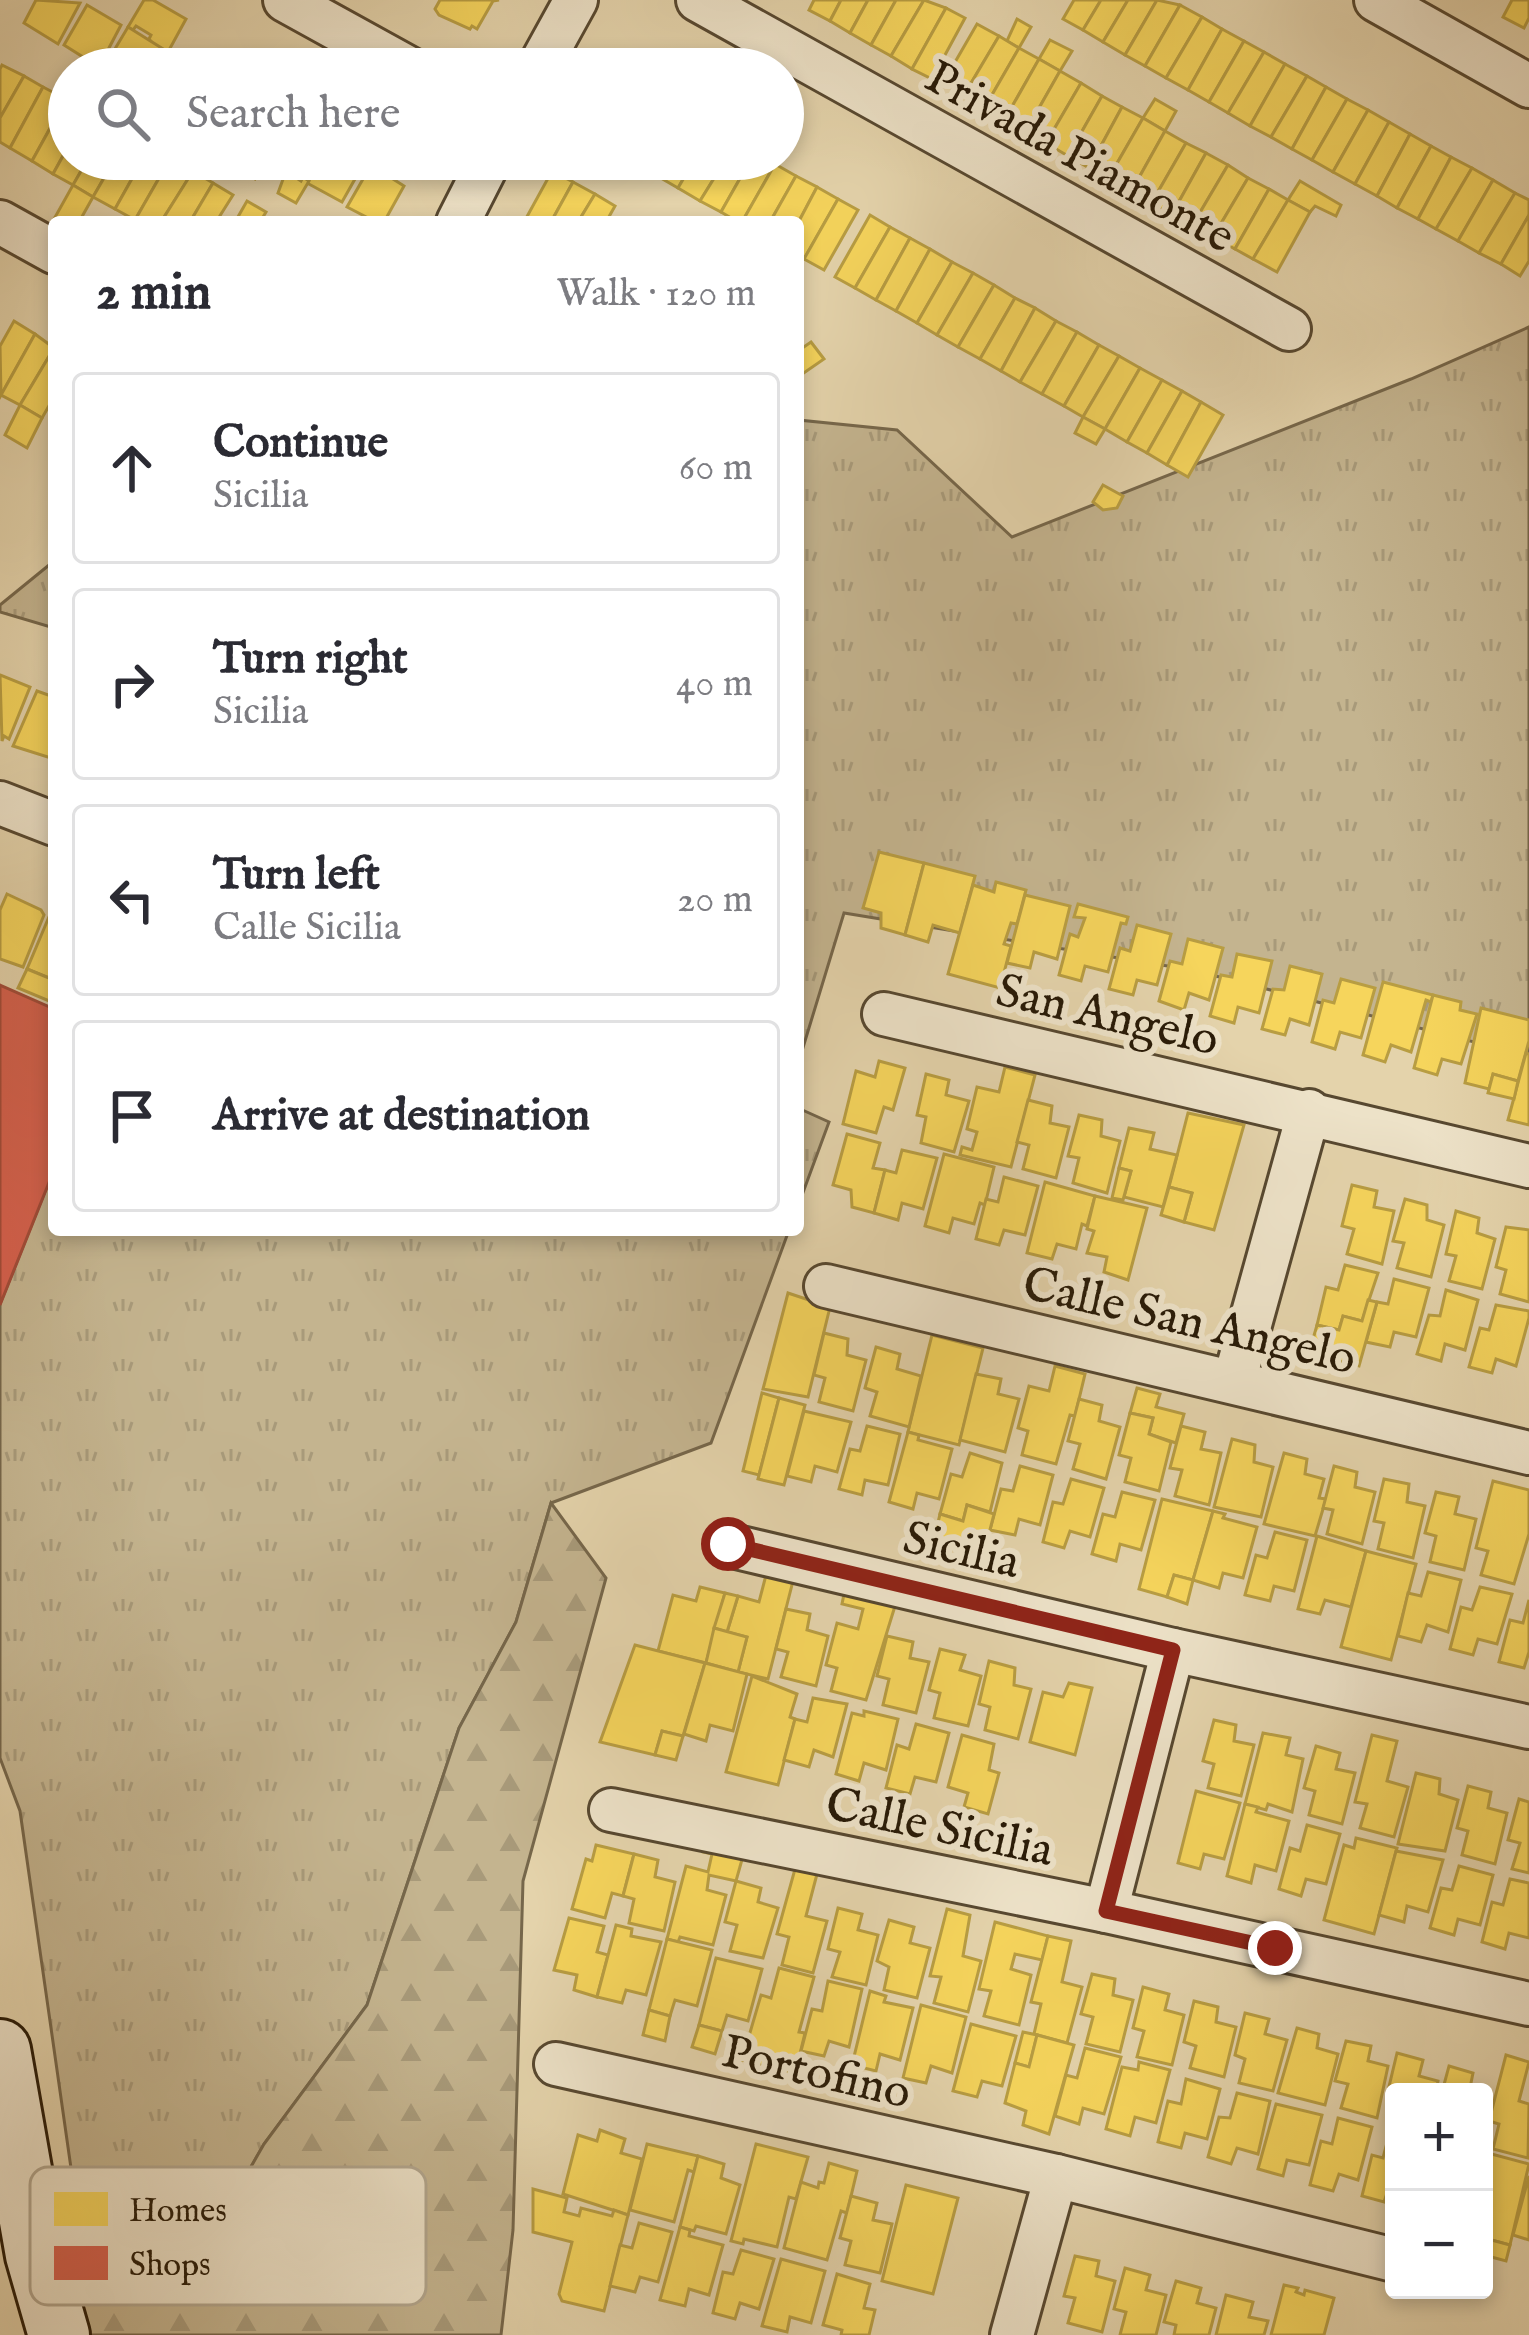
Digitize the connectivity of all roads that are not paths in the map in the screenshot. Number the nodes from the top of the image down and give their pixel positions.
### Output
1 (285, 0) edge
2 (576, 0) edge
3 (698, 0) edge
4 (1376, 0) edge
5 (372, 48) edge
6 (550, 48) edge
7 (784, 48) edge
8 (804, 59) edge
9 (1529, 86) edge
10 (479, 180) edge
11 (461, 216) edge
12 (0, 222) edge
13 (48, 249) edge
14 (1289, 329) dead end
15 (0, 803) edge
16 (48, 822) edge
17 (884, 1014) dead end
18 (1309, 1111) junction
19 (1529, 1166) edge
20 (826, 1286) dead end
21 (1234, 1382) junction
22 (1529, 1454) edge
23 (728, 1544) dead end
24 (1173, 1650) junction
25 (1529, 1727) edge
26 (611, 1810) dead end
27 (1106, 1911) junction
28 (1529, 2004) edge
29 (0, 2050) edge
30 (556, 2064) dead end
31 (1056, 2176) junction
32 (1385, 2258) edge
33 (18, 2259) edge
34 (43, 2305) edge
35 (59, 2335) edge
36 (1012, 2335) edge

1 - 5 street
2 - 6 street
3 - 7 street, Privada Piamonte
4 - 9 street
8 - 14 street, Privada Piamonte
10 - 11 street
12 - 13 street
15 - 16 street
17 - 18 street, San Angelo
18 - 19 street, San Angelo
18 - 21 street
20 - 21 street, Calle San Angelo
21 - 22 street, Calle San Angelo
23 - 24 street, Sicilia
24 - 25 street, Sicilia
24 - 27 street
26 - 27 street, Calle Sicilia
27 - 28 street, Calle Sicilia
29 - 33 main road
30 - 31 street, Portofino
31 - 32 street, Portofino
31 - 36 street
34 - 35 main road

